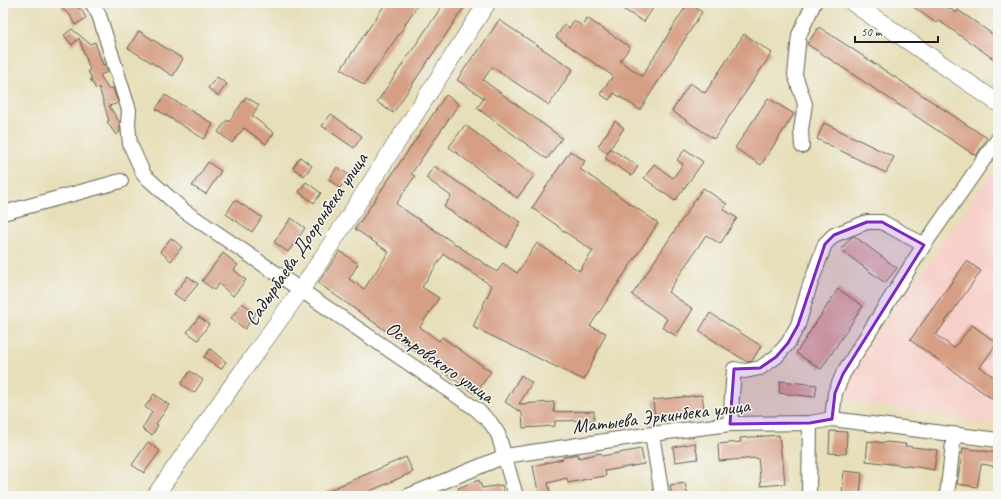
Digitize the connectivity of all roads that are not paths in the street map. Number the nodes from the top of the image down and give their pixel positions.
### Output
1 (92, 3) edge
2 (487, 3) edge
3 (814, 3) edge
4 (853, 3) edge
5 (998, 103) edge
6 (998, 139) edge
7 (802, 146) dead end
8 (121, 181) dead end
9 (3, 213) edge
10 (924, 245) junction
11 (301, 290) junction
12 (832, 419) junction
13 (810, 423) junction
14 (730, 424) junction
15 (652, 434) junction
16 (954, 434) junction
17 (998, 440) edge
18 (505, 456) junction
19 (156, 496) edge
20 (408, 496) edge
21 (516, 496) edge
22 (662, 496) edge
23 (809, 496) edge
24 (947, 496) edge

1 - 11 street, Островского улица
2 - 11 main road, Садырбаева Дооронбека улица
3 - 7 street
4 - 5 main road
6 - 10 street
8 - 9 street
10 - 12 street
10 - 14 street
11 - 18 street, Островского улица
11 - 19 main road, Садырбаева Дооронбека улица
12 - 13 street, Матыева Эркинбека улица
12 - 16 street, Матыева Эркинбека улица
13 - 14 street, Матыева Эркинбека улица
13 - 23 street
14 - 15 street, Матыева Эркинбека улица
15 - 18 street, Матыева Эркинбека улица
15 - 22 street
16 - 17 street, Матыева Эркинбека улица
16 - 24 street
18 - 20 street, Матыева Эркинбека улица
18 - 21 street, Островского улица

